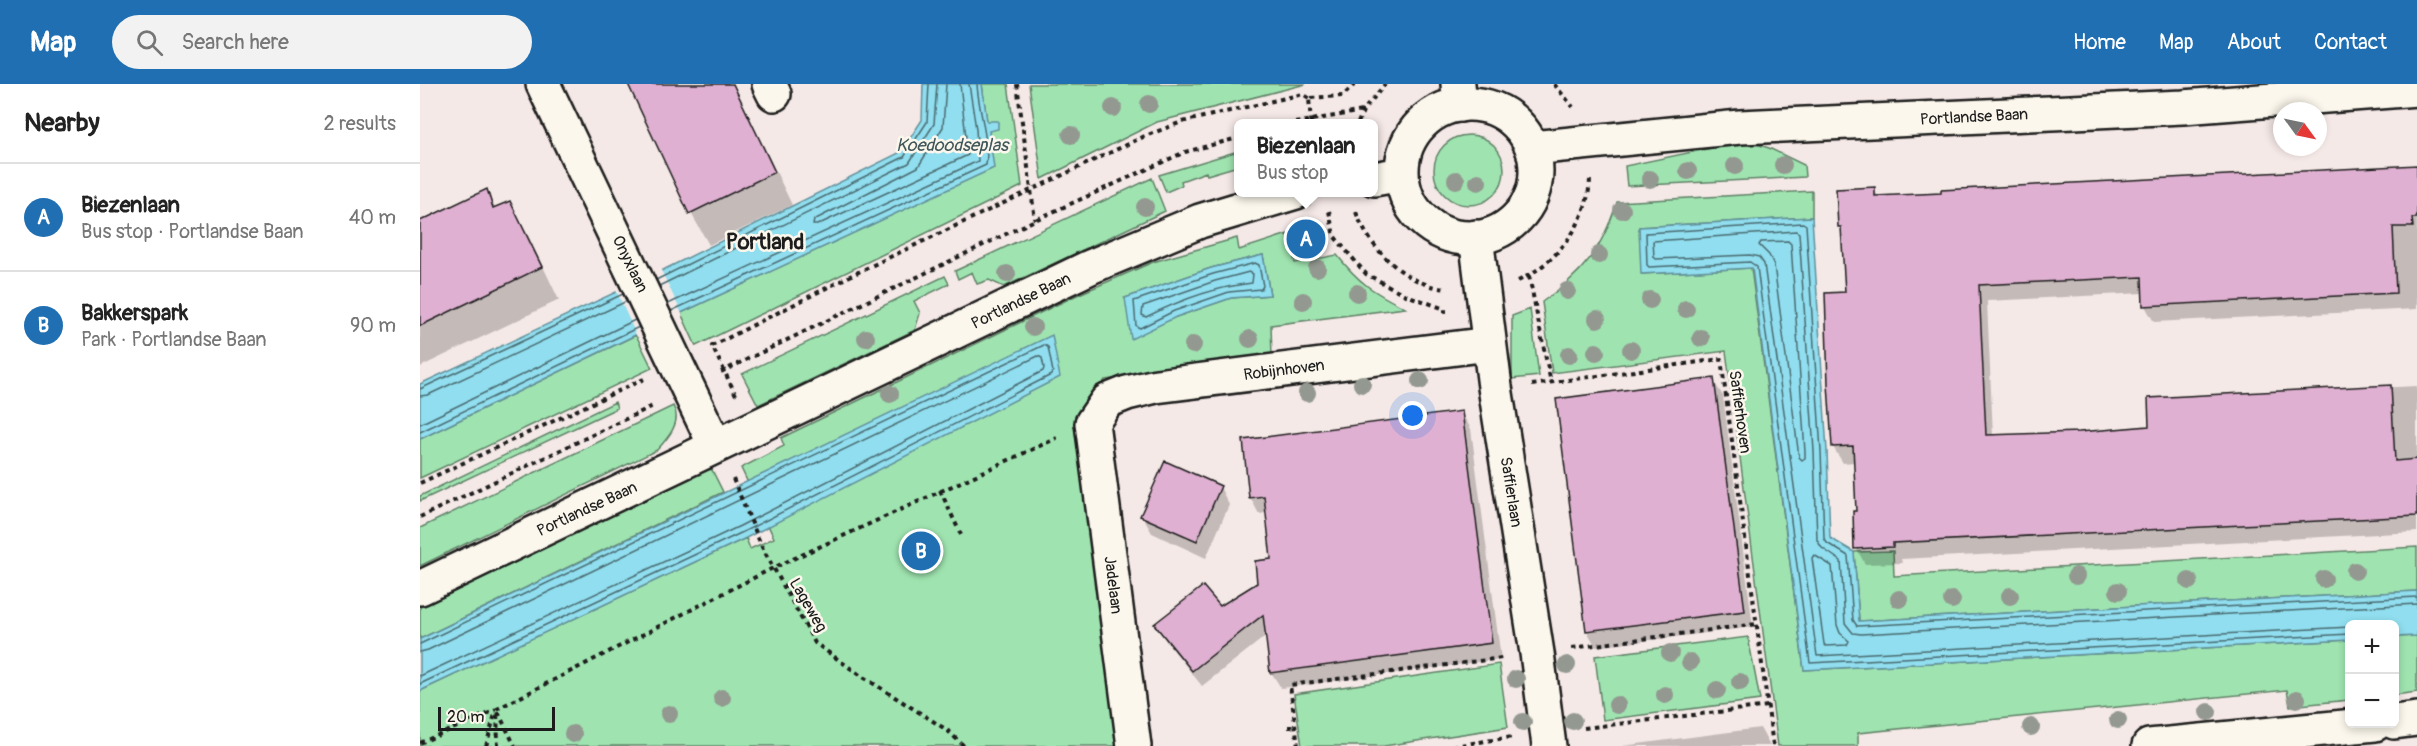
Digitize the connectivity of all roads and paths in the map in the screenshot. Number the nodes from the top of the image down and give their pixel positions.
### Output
1 (543, 84) edge
2 (1017, 84) edge
3 (1355, 84) edge
4 (1385, 84) edge
5 (2417, 89) edge
6 (1459, 94) edge
7 (1309, 98) junction
8 (1363, 111) junction
9 (1311, 119) edge
10 (1325, 119) edge
11 (1360, 119) edge
12 (1234, 139) edge
13 (1532, 148) junction
14 (1388, 177) edge
15 (1031, 191) junction
16 (1279, 197) edge
17 (1327, 204) dead end
18 (1035, 220) junction
19 (1476, 237) junction
20 (1529, 276) dead end
21 (1489, 344) junction
22 (712, 346) junction
23 (1452, 348) junction
24 (679, 366) junction
25 (724, 370) junction
26 (1551, 384) junction
27 (1495, 387) junction
28 (1092, 423) junction
29 (753, 429) junction
30 (715, 445) junction
31 (734, 481) dead end
32 (420, 483) edge
33 (940, 490) junction
34 (420, 517) edge
35 (962, 537) dead end
36 (773, 568) junction
37 (420, 588) edge
38 (1757, 624) junction
39 (1537, 653) junction
40 (1768, 706) junction
41 (497, 709) junction
42 (2417, 719) edge
43 (2399, 721) edge
44 (2345, 726) edge
45 (1295, 727) junction
46 (1288, 728) dead end
47 (1548, 739) edge
48 (420, 742) edge
49 (486, 746) edge
50 (498, 746) edge
51 (515, 746) edge
52 (964, 746) edge
53 (1134, 746) edge
54 (1298, 746) edge
55 (1453, 746) edge
56 (1773, 746) edge
57 (2149, 746) edge

1 - 24 street, Onyxlaan
2 - 15 path
3 - 7 path
4 - 8 path
5 - 13 street, Portlandse Baan
6 - 13 street
6 - 14 street
7 - 9 path
7 - 15 path
8 - 10 path
8 - 11 path
12 - 18 path
13 - 19 street
14 - 19 street
15 - 18 path
15 - 22 path
16 - 29 street, Portlandse Baan
17 - 23 path
18 - 25 path
19 - 21 street, Saffierlaan
20 - 26 path
21 - 23 street, Robijnhoven
21 - 27 street, Saffierlaan
22 - 24 path
22 - 25 path
23 - 28 street, Robijnhoven
24 - 25 path
24 - 30 street, Onyxlaan
24 - 32 path
24 - 34 path
25 - 29 path
26 - 27 path, Saffierhoven
26 - 38 path, Saffierhoven
27 - 39 street, Saffierlaan
28 - 33 path
28 - 53 street, Jadelaan
29 - 30 street, Portlandse Baan
30 - 37 street, Portlandse Baan
31 - 36 path, Lageweg
33 - 35 path
33 - 36 path
36 - 41 path
36 - 52 path, Lageweg
38 - 39 path
38 - 40 path, Saffierhoven
39 - 45 path
39 - 47 street, Saffierlaan
40 - 47 path
40 - 56 path, Saffierhoven
41 - 48 path
41 - 49 path
41 - 50 path
41 - 51 path
42 - 43 street
44 - 57 street
45 - 46 path
45 - 54 path
47 - 55 path

